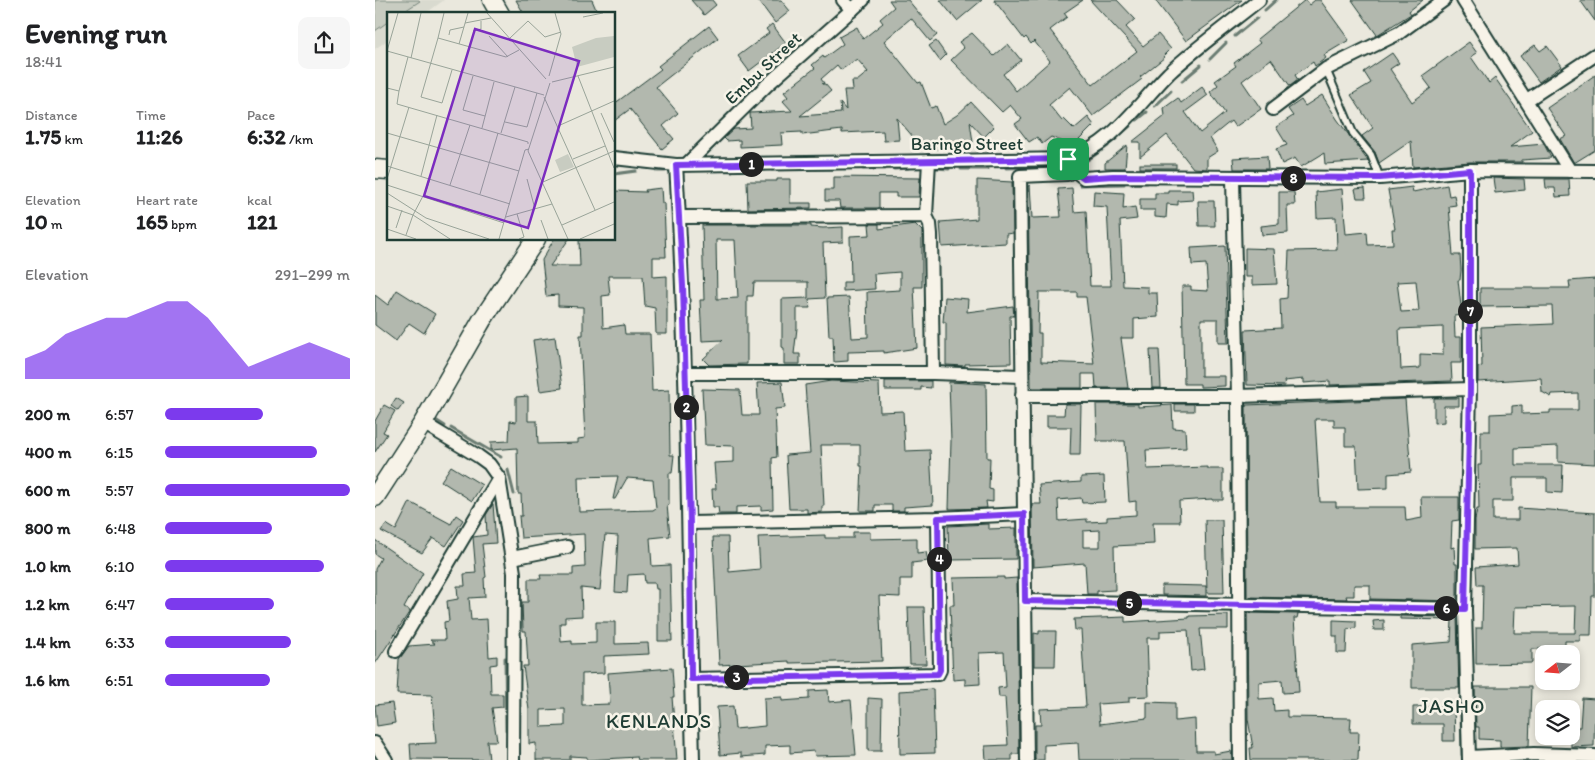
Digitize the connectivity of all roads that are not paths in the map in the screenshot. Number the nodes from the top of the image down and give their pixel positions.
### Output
1 (492, 0) edge
2 (863, 0) edge
3 (1259, 0) edge
4 (1444, 0) edge
5 (1463, 0) edge
6 (848, 5) edge
7 (499, 12) edge
8 (1595, 55) edge
9 (1326, 69) junction
10 (1527, 100) junction
11 (1273, 109) dead end
12 (615, 159) edge
13 (929, 162) junction
14 (682, 164) junction
15 (1071, 164) junction
16 (1470, 170) junction
17 (1570, 171) junction
18 (1595, 171) edge
19 (1380, 178) junction
20 (1233, 179) junction
21 (926, 216) junction
22 (679, 217) junction
23 (535, 240) edge
24 (684, 373) junction
25 (933, 373) junction
26 (1021, 376) junction
27 (1470, 389) junction
28 (1022, 396) junction
29 (1238, 396) junction
30 (423, 424) junction
31 (499, 478) junction
32 (375, 497) edge
33 (1024, 514) junction
34 (938, 518) junction
35 (690, 524) junction
36 (567, 547) dead end
37 (512, 558) junction
38 (1025, 601) junction
39 (1237, 605) junction
40 (1465, 609) junction
41 (396, 651) dead end
42 (691, 679) junction
43 (375, 743) edge
44 (1595, 756) edge
45 (1469, 759) edge
46 (386, 760) edge
47 (513, 760) edge
48 (693, 760) edge
49 (1027, 760) edge
50 (1240, 760) edge

1 - 7 street
2 - 6 street, Embu Street
3 - 15 street, Baringo Street
4 - 9 street
5 - 10 street
6 - 14 street, Embu Street
8 - 10 street
9 - 11 street
9 - 19 lane
10 - 17 street
12 - 14 street, Baringo Street
13 - 14 street, Baringo Street
13 - 15 street, Baringo Street
13 - 21 street
14 - 22 street
15 - 20 street
15 - 26 street
16 - 17 street
16 - 19 street
16 - 27 street
17 - 18 street
19 - 20 street
20 - 29 street
21 - 22 street
21 - 25 street
22 - 24 street
23 - 30 street
24 - 25 street
24 - 35 street
25 - 26 street
26 - 28 street
27 - 29 street
27 - 40 street
28 - 29 street
28 - 33 street
29 - 39 street
30 - 31 street
30 - 32 street
31 - 37 street
31 - 41 street
33 - 34 street
33 - 38 street
34 - 35 street
34 - 42 street
35 - 42 street
36 - 37 street
37 - 47 street
38 - 39 street
38 - 49 street
39 - 40 street
39 - 50 street
40 - 45 street
42 - 48 street
43 - 46 street
44 - 45 street

